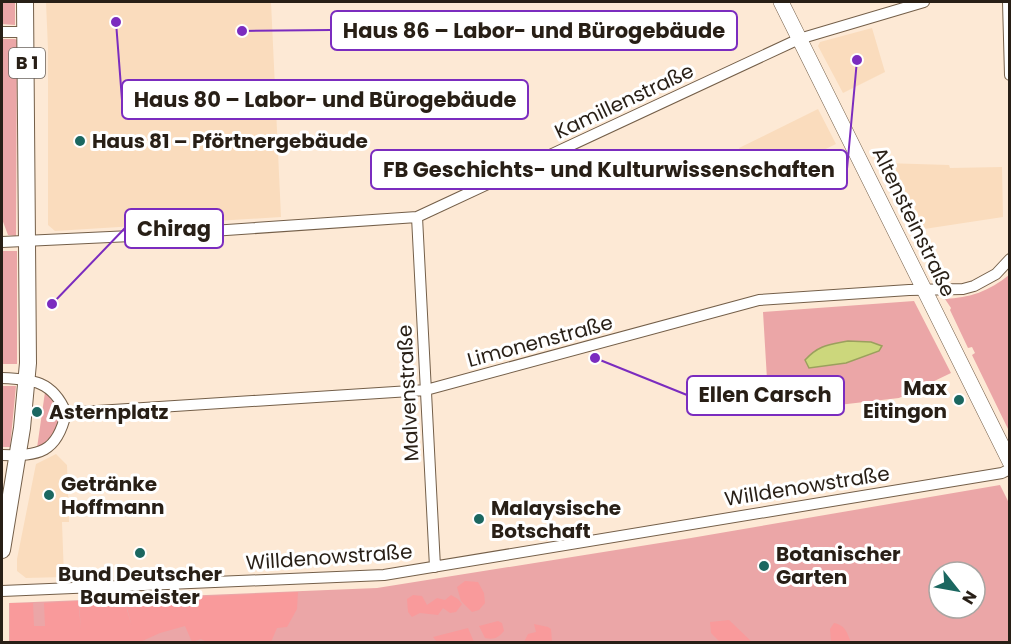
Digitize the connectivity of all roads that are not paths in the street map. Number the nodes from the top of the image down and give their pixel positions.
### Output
1 (26, 2) edge
2 (781, 2) edge
3 (924, 2) edge
4 (1008, 2) edge
5 (2, 32) edge
6 (27, 32) junction
7 (799, 39) junction
8 (1010, 75) edge
9 (417, 217) junction
10 (2, 242) edge
11 (28, 242) junction
12 (1010, 259) edge
13 (924, 290) junction
14 (2, 378) edge
15 (27, 379) junction
16 (426, 390) junction
17 (66, 413) junction
18 (10, 455) edge
19 (1010, 462) edge
20 (1010, 469) edge
21 (2, 550) edge
22 (435, 567) junction
23 (2, 591) edge

1 - 6 main road, B 1
2 - 7 main road, Altensteinstraße
3 - 7 street, Kamillenstraße
4 - 8 street
5 - 6 street
6 - 11 main road, B 1
7 - 9 street, Kamillenstraße
7 - 13 main road, Altensteinstraße
9 - 11 street, Kamillenstraße
9 - 16 street, Malvenstraße
10 - 11 street, Kamillenstraße
11 - 15 main road, B 1
12 - 13 street, Limonenstraße
13 - 16 street, Limonenstraße
13 - 19 main road, Altensteinstraße
14 - 15 street
15 - 17 street
15 - 18 main road, B 1
16 - 17 street, Limonenstraße
16 - 22 street, Malvenstraße
17 - 18 street
18 - 21 main road, B 1
20 - 22 street, Willdenowstraße
22 - 23 street, Willdenowstraße

